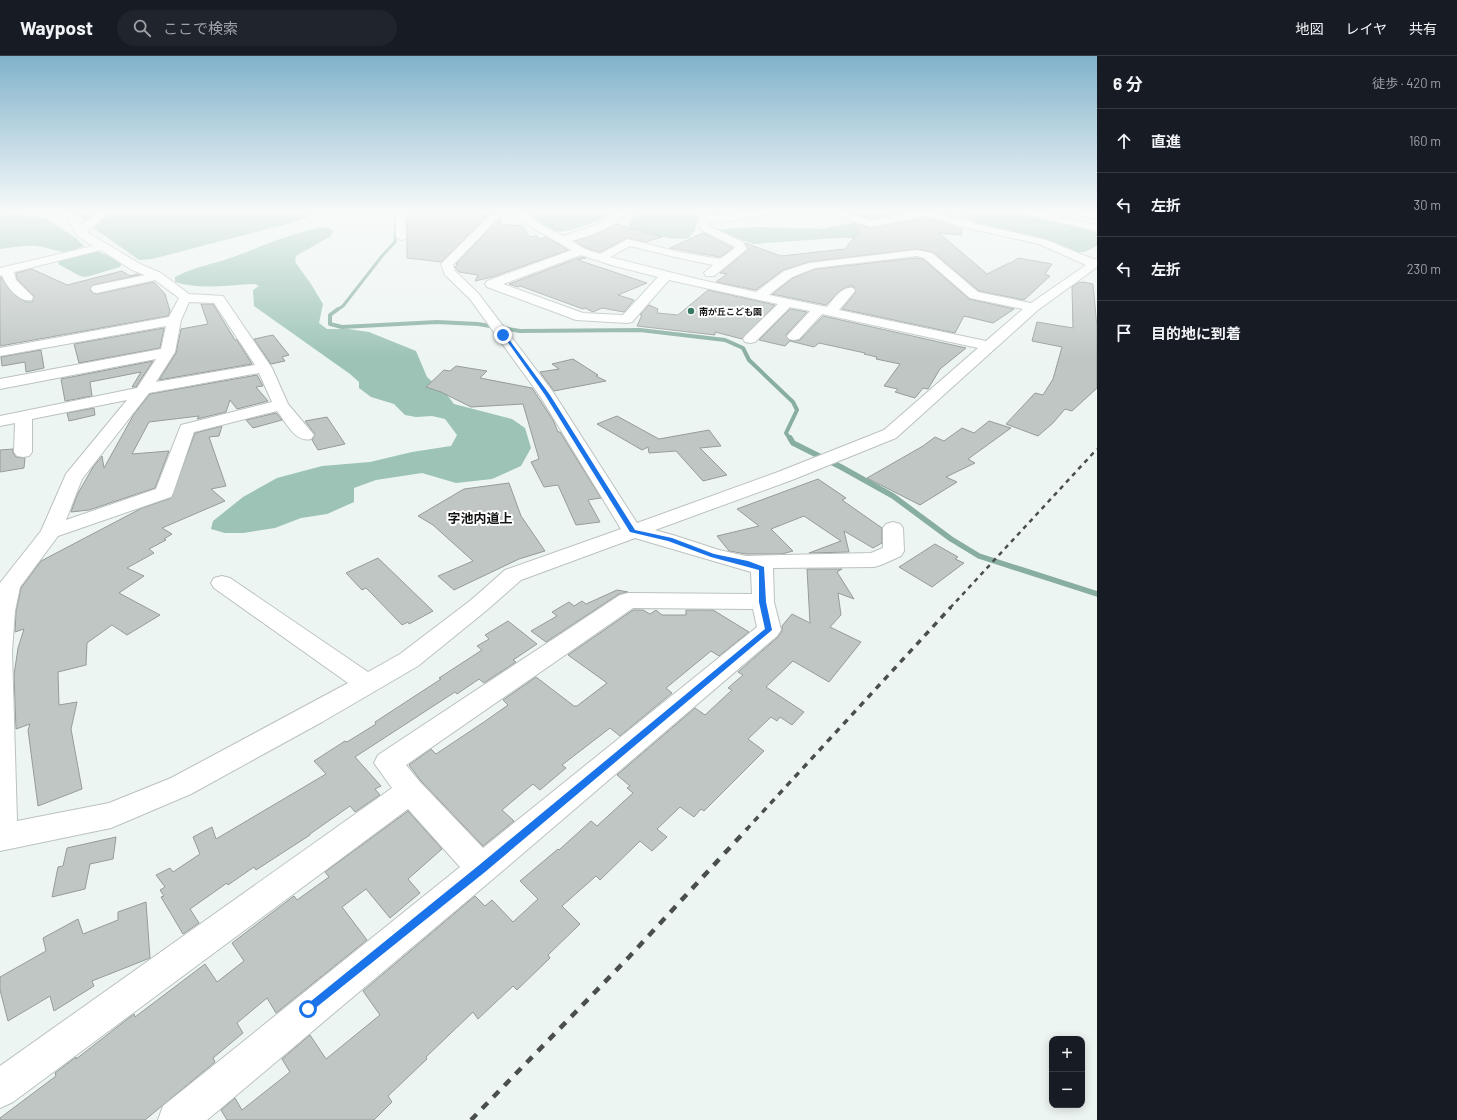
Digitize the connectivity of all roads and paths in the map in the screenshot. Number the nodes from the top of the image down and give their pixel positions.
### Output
1 (46, 261) edge
2 (125, 261) edge
3 (450, 261) edge
4 (555, 261) edge
5 (607, 261) edge
6 (709, 261) edge
7 (725, 261) edge
8 (851, 261) edge
9 (935, 261) edge
10 (722, 263) junction
11 (1096, 263) edge
12 (5, 271) edge
13 (157, 276) junction
14 (666, 276) junction
15 (697, 283) junction
16 (97, 289) dead end
17 (849, 291) dead end
18 (759, 296) junction
19 (27, 297) dead end
20 (184, 298) junction
21 (786, 303) junction
22 (1033, 307) junction
23 (824, 311) junction
24 (174, 320) junction
25 (794, 336) dead end
26 (750, 339) dead end
27 (989, 346) junction
28 (0, 352) edge
29 (168, 352) junction
30 (264, 368) junction
31 (0, 384) edge
32 (143, 391) junction
33 (281, 405) junction
34 (24, 416) junction
35 (0, 421) edge
36 (306, 435) dead end
37 (23, 452) dead end
38 (893, 528) dead end
39 (632, 531) junction
40 (51, 532) junction
41 (746, 563) junction
42 (222, 583) dead end
43 (763, 602) junction
44 (0, 673) edge
45 (367, 684) junction
46 (410, 791) junction
47 (2, 838) edge
48 (482, 869) junction
49 (0, 1089) edge
50 (177, 1120) edge

1 - 12 main road
2 - 13 main road
3 - 39 main road
4 - 14 main road
5 - 14 main road
6 - 10 main road
7 - 10 main road
8 - 18 main road
9 - 22 main road
10 - 15 main road
11 - 22 main road
12 - 19 main road
13 - 16 main road
13 - 20 main road
14 - 15 main road
15 - 18 main road
17 - 23 main road
18 - 21 main road
20 - 24 main road
20 - 30 main road
21 - 23 main road
21 - 26 main road
22 - 27 main road
23 - 25 main road
23 - 27 main road
24 - 28 main road
24 - 29 main road
27 - 39 main road
29 - 31 main road
29 - 32 main road
30 - 32 main road
30 - 33 main road
32 - 34 main road
32 - 40 main road
33 - 36 main road
33 - 40 main road
34 - 35 main road
34 - 37 main road
38 - 41 main road
39 - 41 main road
39 - 45 main road
40 - 44 main road
41 - 43 main road
42 - 45 main road
43 - 46 main road
43 - 48 main road
44 - 47 main road
45 - 47 main road
46 - 48 main road
46 - 49 main road
48 - 50 main road

